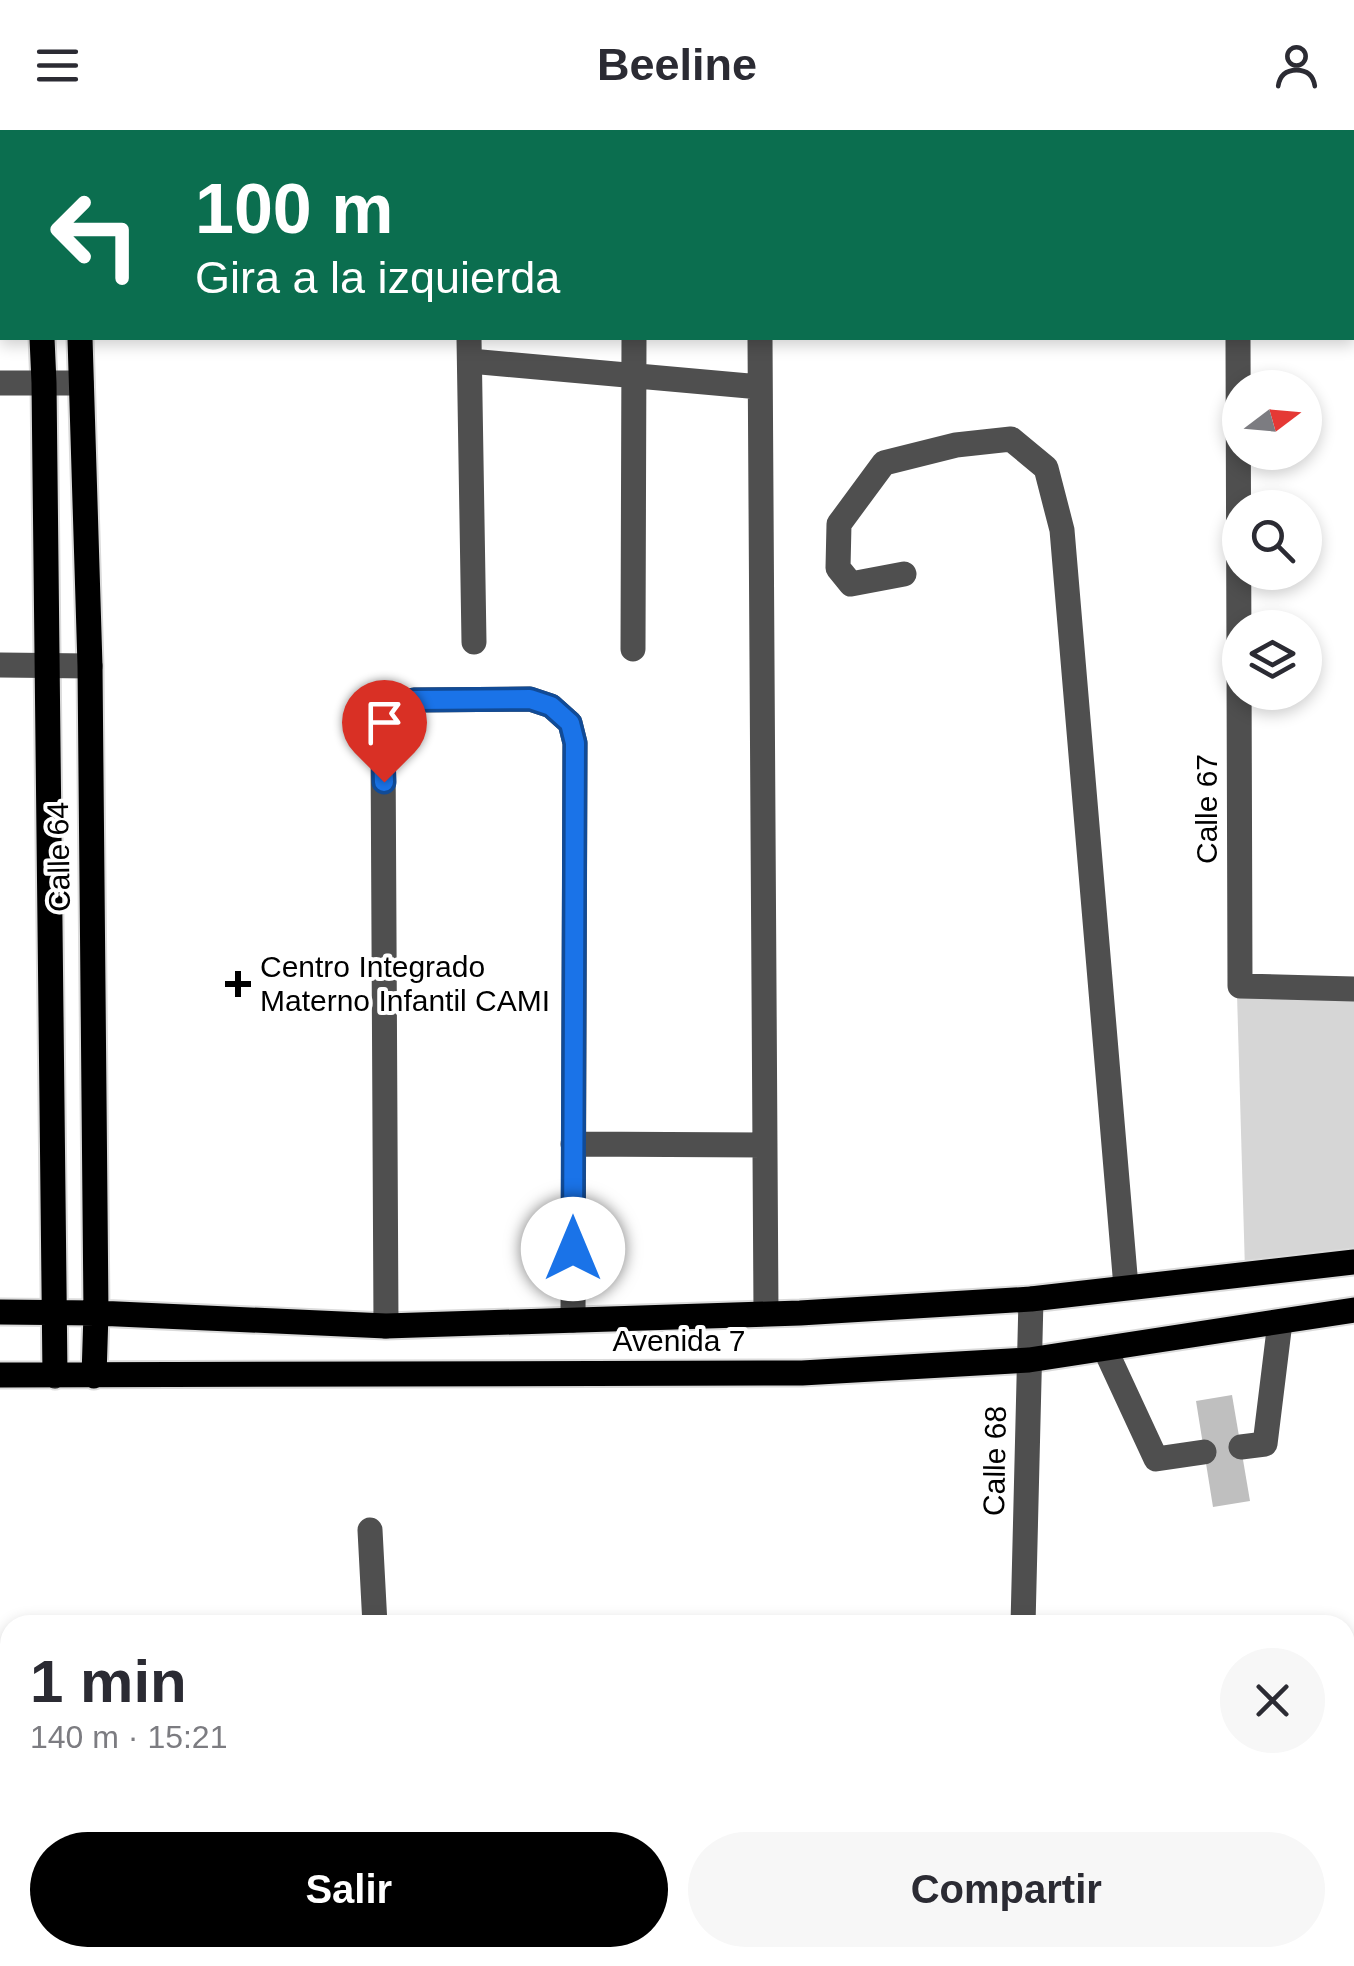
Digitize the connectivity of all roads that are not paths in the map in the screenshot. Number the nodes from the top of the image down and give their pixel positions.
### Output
1 (42, 340) edge
2 (80, 340) edge
3 (634, 340) edge
4 (760, 340) edge
5 (1238, 340) edge
6 (470, 349) edge
7 (634, 376) junction
8 (0, 383) edge
9 (44, 383) junction
10 (81, 383) junction
11 (760, 387) junction
12 (904, 574) dead end
13 (474, 642) dead end
14 (633, 649) dead end
15 (0, 665) edge
16 (47, 665) junction
17 (90, 666) junction
18 (1354, 989) edge
19 (574, 1144) junction
20 (765, 1145) junction
21 (1354, 1262) edge
22 (1126, 1287) junction
23 (1031, 1299) junction
24 (1354, 1310) edge
25 (0, 1312) edge
26 (96, 1313) junction
27 (766, 1313) junction
28 (55, 1314) junction
29 (572, 1320) junction
30 (1280, 1322) junction
31 (386, 1326) junction
32 (1105, 1349) junction
33 (1029, 1360) junction
34 (0, 1375) edge
35 (55, 1376) junction
36 (94, 1376) junction
37 (1241, 1447) dead end
38 (1204, 1452) dead end
39 (370, 1530) dead end
40 (374, 1615) edge
41 (1024, 1615) edge

1 - 9 main road, Calle 64
2 - 10 main road, Calle 64
3 - 7 street
4 - 11 street
5 - 18 street, Calle 67
6 - 7 street
6 - 13 street
7 - 11 street
7 - 14 street
8 - 9 street
9 - 10 street
9 - 16 main road, Calle 64
10 - 17 main road, Calle 64
11 - 20 street
12 - 22 street
15 - 16 street
16 - 17 street
16 - 28 main road, Calle 64
17 - 26 main road, Calle 64
19 - 20 street
19 - 29 street
19 - 31 street
20 - 27 street
21 - 22 main road, Avenida 7
22 - 23 main road, Avenida 7
23 - 27 main road, Avenida 7
23 - 33 street, Calle 68
24 - 30 main road, Avenida 7
25 - 28 main road, Avenida 7
26 - 28 main road, Avenida 7
26 - 31 main road, Avenida 7
26 - 36 main road, Calle 64
27 - 29 main road, Avenida 7
28 - 35 main road, Calle 64
29 - 31 main road, Avenida 7
30 - 32 main road, Avenida 7
30 - 37 street
32 - 33 main road, Avenida 7
32 - 38 street
33 - 36 main road, Avenida 7
33 - 41 street, Calle 68
34 - 35 main road, Avenida 7
35 - 36 main road, Avenida 7
39 - 40 street

